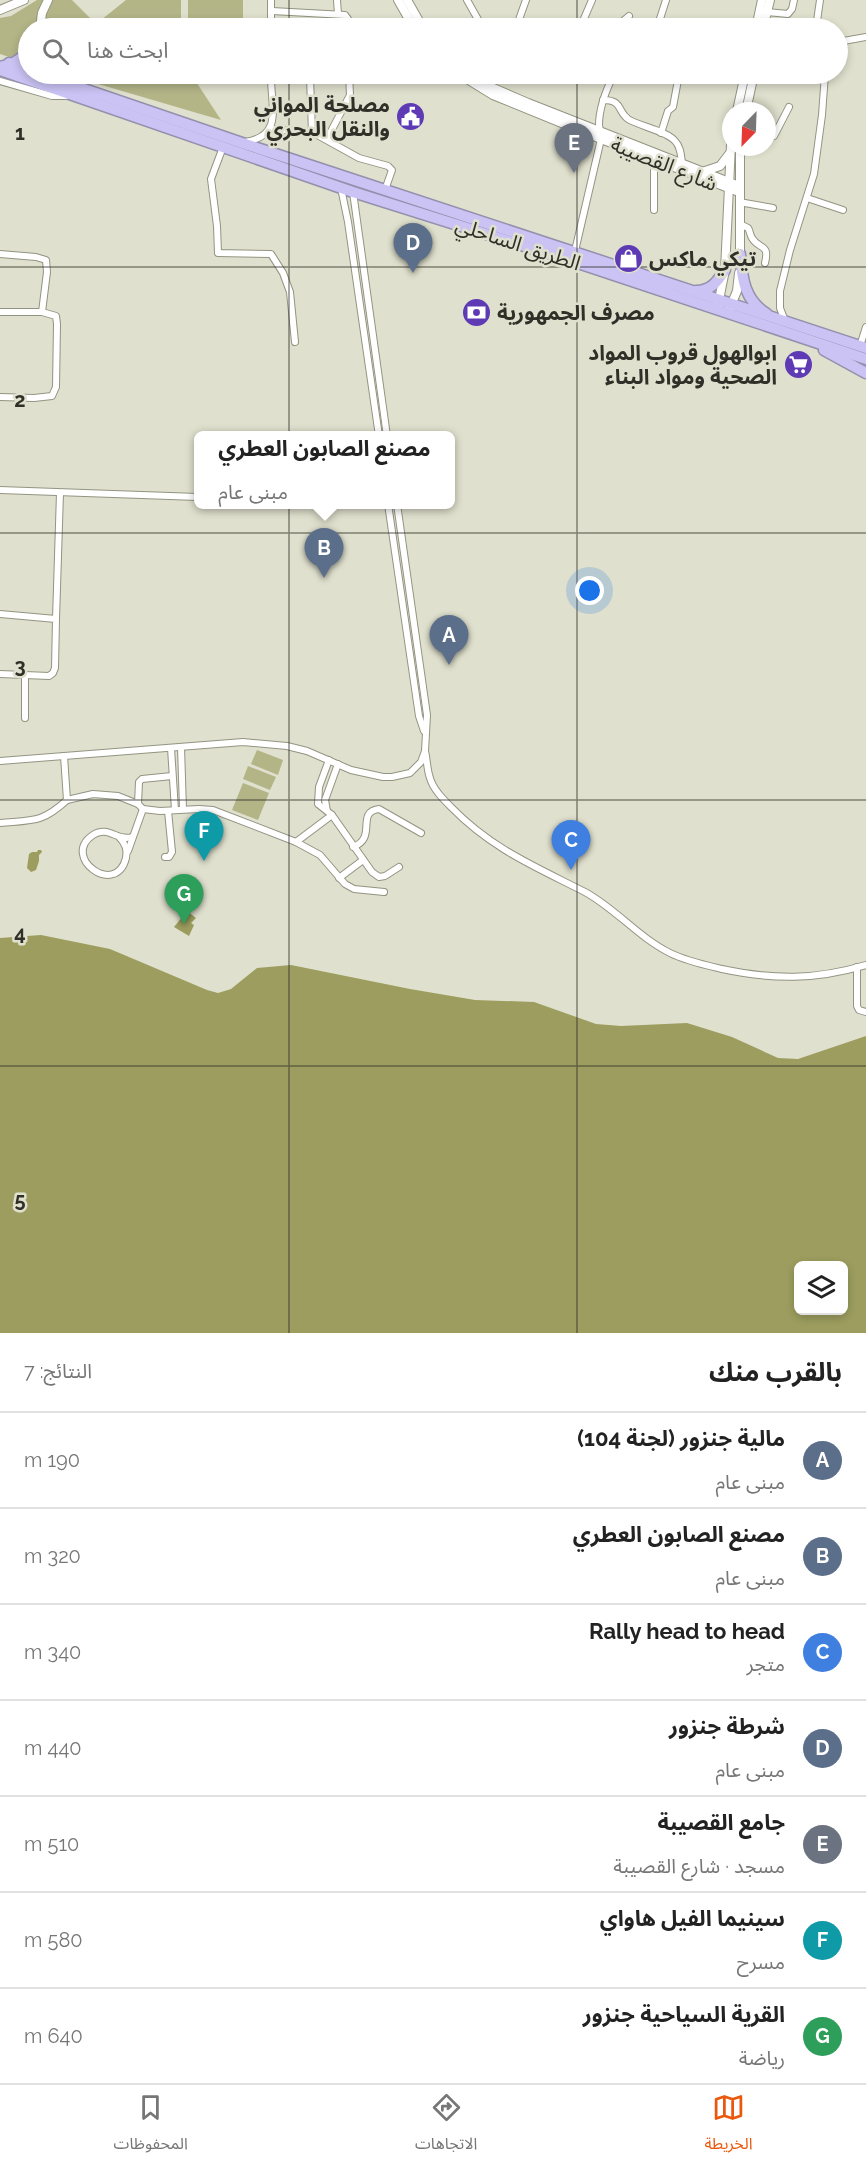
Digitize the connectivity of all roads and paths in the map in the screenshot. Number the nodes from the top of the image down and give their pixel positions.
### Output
1 (24, 0) edge
2 (48, 0) edge
3 (271, 0) edge
4 (337, 0) edge
5 (398, 0) edge
6 (407, 0) edge
7 (467, 0) edge
8 (526, 0) edge
9 (592, 0) edge
10 (666, 0) edge
11 (762, 0) edge
12 (770, 0) edge
13 (794, 0) edge
14 (820, 0) edge
15 (0, 10) edge
16 (272, 10) junction
17 (767, 12) junction
18 (338, 14) junction
19 (629, 16) dead end
20 (41, 18) edge
21 (272, 18) edge
22 (347, 18) edge
23 (412, 18) edge
24 (415, 18) edge
25 (477, 18) edge
26 (520, 18) edge
27 (584, 18) edge
28 (627, 18) edge
29 (660, 18) edge
30 (758, 18) edge
31 (766, 18) edge
32 (817, 18) edge
33 (866, 37) edge
34 (848, 40) edge
35 (0, 60) edge
36 (18, 60) edge
37 (12, 64) junction
38 (18, 66) edge
39 (0, 69) edge
40 (18, 74) edge
41 (0, 81) edge
42 (52, 84) edge
43 (61, 84) edge
44 (68, 84) edge
45 (271, 84) edge
46 (310, 84) edge
47 (349, 84) edge
48 (475, 84) edge
49 (487, 84) edge
50 (610, 84) edge
51 (677, 84) edge
52 (743, 84) edge
53 (752, 84) edge
54 (824, 84) edge
55 (73, 90) junction
56 (603, 100) junction
57 (739, 102) edge
58 (748, 102) edge
59 (789, 107) dead end
60 (271, 129) junction
61 (312, 132) junction
62 (776, 132) edge
63 (661, 133) junction
64 (601, 136) junction
65 (327, 139) junction
66 (242, 143) junction
67 (223, 147) junction
68 (726, 156) edge
69 (730, 156) edge
70 (740, 156) edge
71 (654, 160) junction
72 (682, 163) junction
73 (702, 172) junction
74 (728, 186) junction
75 (341, 188) junction
76 (739, 189) junction
77 (386, 190) junction
78 (353, 192) junction
79 (807, 198) junction
80 (739, 202) junction
81 (773, 208) dead end
82 (654, 210) dead end
83 (843, 210) dead end
84 (740, 224) junction
85 (575, 251) junction
86 (0, 254) edge
87 (740, 254) junction
88 (765, 263) dead end
89 (725, 270) junction
90 (683, 289) junction
91 (718, 305) junction
92 (729, 309) junction
93 (0, 312) edge
94 (42, 312) junction
95 (781, 321) junction
96 (866, 327) edge
97 (806, 339) junction
98 (295, 342) dead end
99 (863, 347) edge
100 (866, 359) edge
101 (866, 373) edge
102 (0, 397) edge
103 (378, 431) edge
104 (386, 431) edge
105 (0, 490) edge
106 (60, 493) junction
107 (194, 497) edge
108 (389, 509) edge
109 (398, 509) edge
110 (404, 551) junction
111 (396, 552) junction
112 (0, 614) edge
113 (56, 619) junction
114 (0, 674) edge
115 (24, 675) junction
116 (422, 680) junction
117 (414, 681) junction
118 (25, 718) dead end
119 (425, 734) junction
120 (181, 747) junction
121 (171, 748) junction
122 (425, 751) junction
123 (64, 756) junction
124 (329, 760) junction
125 (0, 761) edge
126 (338, 764) junction
127 (172, 776) junction
128 (67, 800) junction
129 (140, 807) junction
130 (183, 809) junction
131 (171, 810) junction
132 (329, 813) junction
133 (0, 823) edge
134 (421, 833) dead end
135 (119, 837) junction
136 (132, 837) junction
137 (296, 842) junction
138 (354, 847) junction
139 (127, 855) junction
140 (165, 857) dead end
141 (363, 860) junction
142 (399, 867) dead end
143 (339, 878) junction
144 (384, 892) dead end
145 (866, 964) edge
146 (857, 967) junction
147 (866, 1012) edge

1 - 15 street
2 - 20 street
3 - 16 street
4 - 18 street
5 - 23 street
6 - 24 street
7 - 25 street
8 - 26 street
9 - 27 street
10 - 29 street
11 - 30 street
12 - 17 street
13 - 17 street
14 - 32 street
16 - 18 street
16 - 21 street
17 - 31 street
18 - 22 street
19 - 28 street
33 - 34 street
35 - 37 highway
36 - 37 highway
37 - 38 highway
37 - 39 highway
39 - 40 highway, الطريق الساحلي
41 - 55 street
42 - 55 highway, الطريق الساحلي
43 - 55 highway, الطريق الساحلي
44 - 55 highway
45 - 60 street
46 - 61 street
47 - 65 street
48 - 64 street, شارع القصيبة
49 - 64 street
50 - 56 street
51 - 63 street
52 - 57 street
53 - 58 street
54 - 79 street
55 - 66 highway, الطريق الساحلي
55 - 67 highway, الطريق الساحلي
56 - 63 street
56 - 64 street
59 - 62 street
60 - 61 street
60 - 66 street
61 - 65 street
63 - 72 street
64 - 71 street, شارع القصيبة
64 - 72 street
64 - 85 street
65 - 77 street
66 - 77 highway, الطريق الساحلي
67 - 75 highway, الطريق الساحلي
67 - 98 street
68 - 73 street
69 - 74 street
70 - 76 street
71 - 74 street, شارع القصيبة
71 - 82 street
72 - 73 street
73 - 74 street
74 - 76 street
74 - 89 street
75 - 78 highway, الطريق الساحلي
75 - 103 street
76 - 80 street
77 - 85 highway, الطريق الساحلي
78 - 91 highway, الطريق الساحلي
78 - 104 street
79 - 83 street
79 - 95 street
80 - 81 street
80 - 84 street
84 - 87 street
84 - 88 street
85 - 90 highway, الطريق الساحلي
86 - 94 street
87 - 92 street
87 - 95 highway
89 - 90 highway
89 - 91 street
90 - 91 highway, الطريق الساحلي
91 - 92 highway, الطريق الساحلي
92 - 95 highway, الطريق الساحلي
92 - 97 highway, الطريق الساحلي
93 - 94 street
94 - 102 street
95 - 99 highway, الطريق الساحلي
96 - 99 street
97 - 100 highway, الطريق الساحلي
97 - 101 highway
105 - 106 street
106 - 107 street
106 - 113 street
108 - 111 street
109 - 110 street
110 - 111 street
110 - 116 street
111 - 117 street
112 - 113 street
113 - 115 street
114 - 115 street
115 - 118 street
116 - 117 street
116 - 119 street
117 - 119 street
119 - 122 street
120 - 121 street
120 - 124 street
120 - 130 street
121 - 123 street
121 - 127 street
122 - 126 street
122 - 146 street
123 - 125 street
123 - 128 street
124 - 126 street
124 - 132 street
126 - 132 street
127 - 129 street
127 - 131 street
128 - 129 street
128 - 133 street
129 - 131 street
129 - 136 street
130 - 131 street
130 - 137 street
131 - 140 street
132 - 137 street
132 - 138 street
134 - 138 street
135 - 136 street
135 - 139 street
135 - 139 street
136 - 139 street
137 - 143 street
138 - 141 street
141 - 142 street
141 - 143 street
143 - 144 street
145 - 146 street
146 - 147 street

